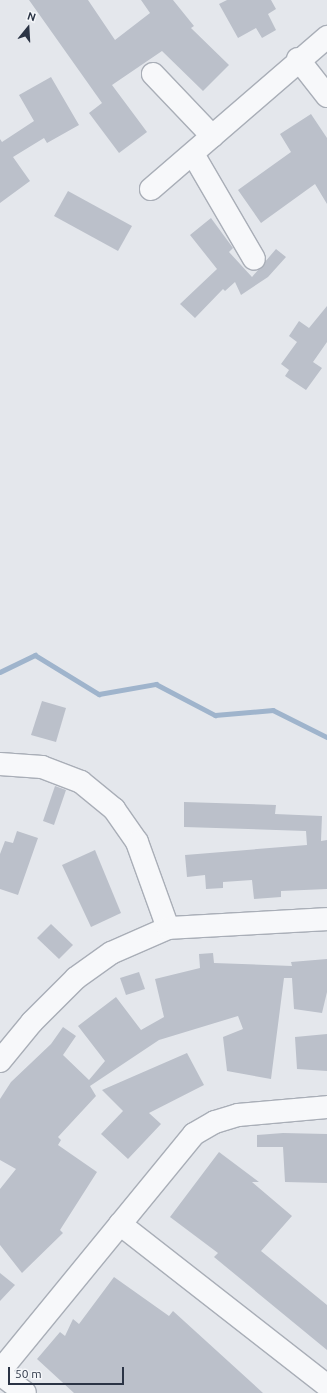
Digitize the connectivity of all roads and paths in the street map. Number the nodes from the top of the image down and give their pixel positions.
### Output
1 (327, 37) edge
2 (298, 59) junction
3 (153, 74) dead end
4 (327, 96) edge
5 (212, 136) junction
6 (193, 154) junction
7 (152, 189) dead end
8 (254, 259) dead end
9 (0, 764) edge
10 (327, 919) edge
11 (168, 928) junction
12 (0, 1061) edge
13 (327, 1107) edge
14 (120, 1224) junction
15 (0, 1372) edge
16 (327, 1386) edge
17 (25, 1393) edge

1 - 2 street
2 - 4 street
2 - 5 street
3 - 5 street
5 - 6 street
6 - 7 street
6 - 8 street
9 - 11 street
10 - 11 street
11 - 12 street
13 - 14 street
14 - 15 street
14 - 16 street
15 - 17 street

